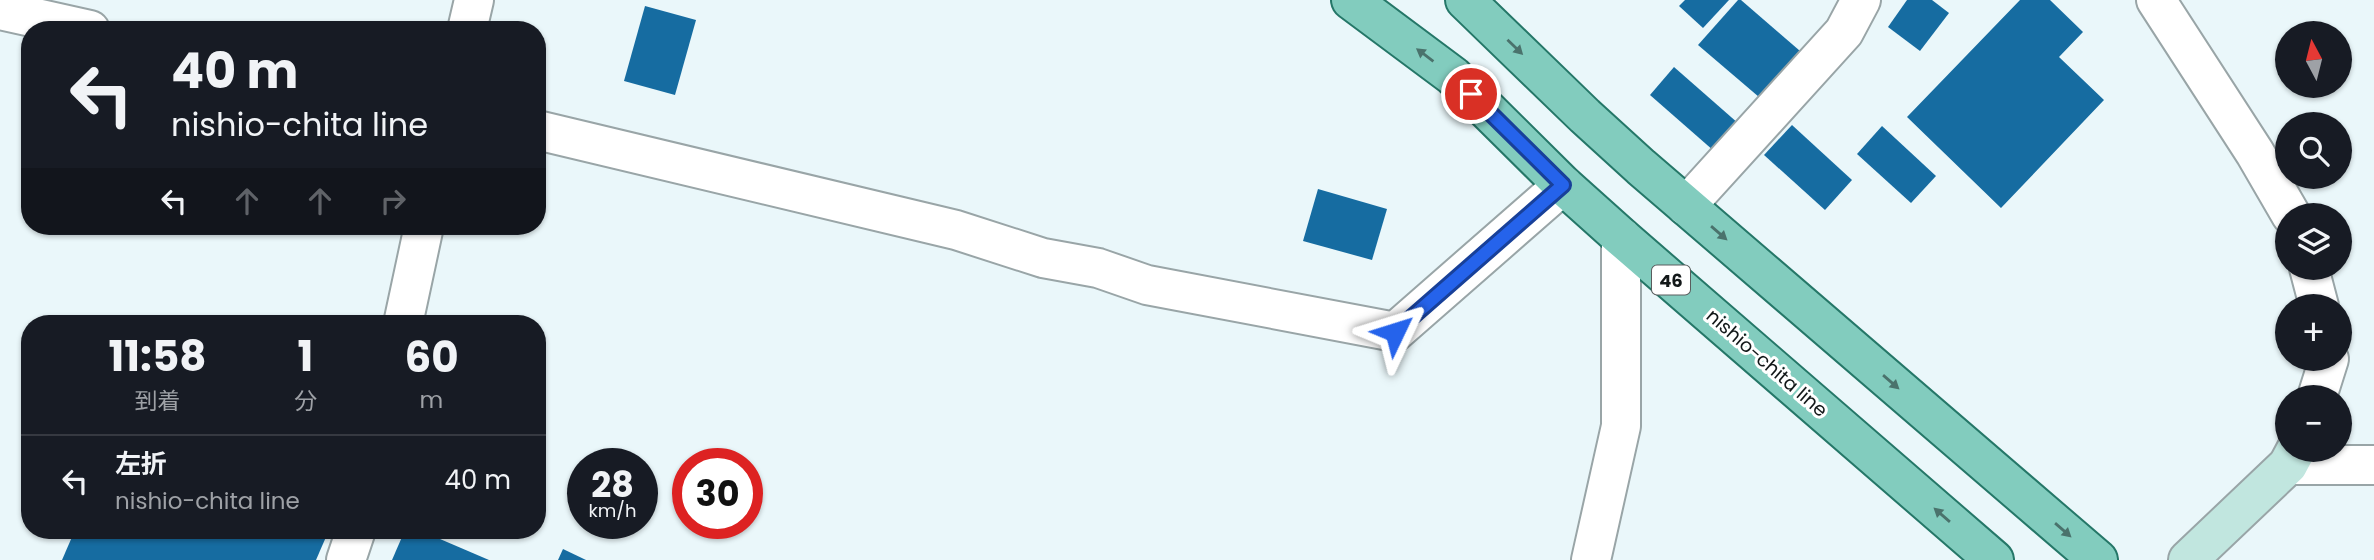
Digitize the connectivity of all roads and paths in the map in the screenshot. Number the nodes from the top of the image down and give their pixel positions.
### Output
1 (474, 0) edge
2 (1350, 0) edge
3 (1465, 0) edge
4 (1861, 0) edge
5 (2156, 0) edge
6 (0, 10) edge
7 (50, 21) edge
8 (469, 21) edge
9 (546, 132) edge
10 (1563, 185) junction
11 (2284, 203) edge
12 (1686, 206) junction
13 (422, 235) edge
14 (1621, 237) junction
15 (405, 315) edge
16 (2287, 462) edge
17 (2338, 462) edge
18 (2374, 466) edge
19 (353, 539) edge
20 (346, 560) edge
21 (1591, 560) edge
22 (1994, 560) edge
23 (2098, 560) edge
24 (2188, 560) edge

1 - 8 street
10 -> 2 main road, nishio-chita line / 46
3 -> 12 main road
4 - 12 street
5 - 11 street
6 - 7 street
9 - 10 street
10 - 14 main road, nishio-chita line / 46
12 -> 23 main road
13 - 15 street
14 - 21 street
22 -> 14 main road, nishio-chita line / 46
16 - 24 street
17 - 18 street
19 - 20 street

